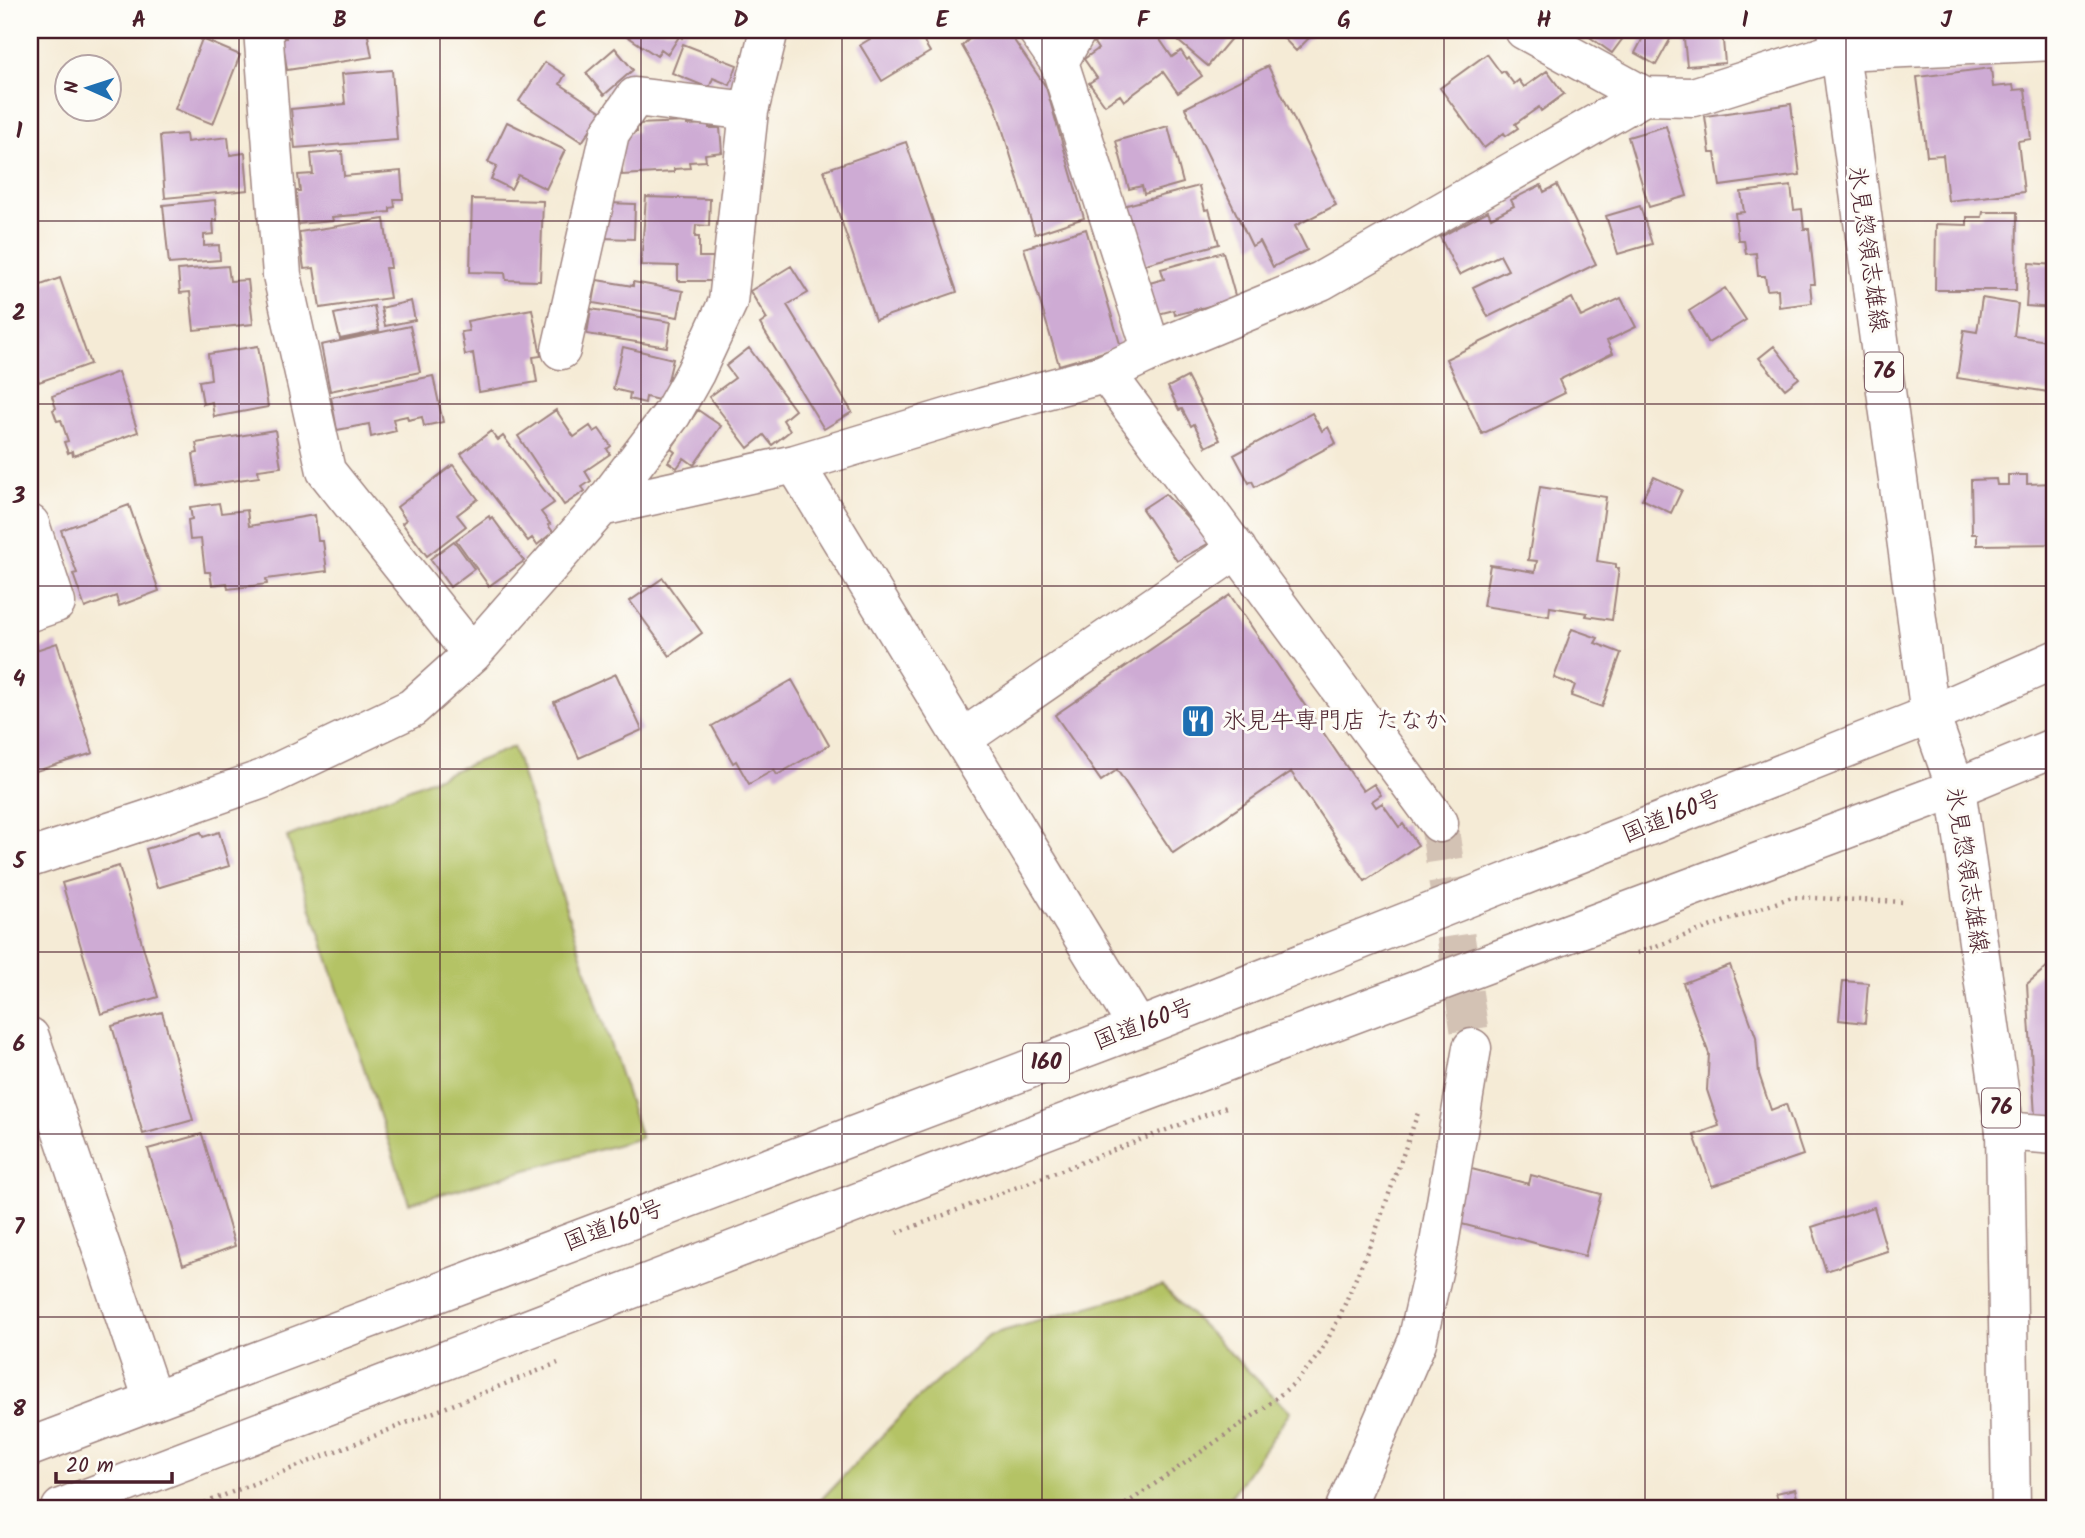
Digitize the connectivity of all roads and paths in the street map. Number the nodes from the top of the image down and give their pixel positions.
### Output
1 (263, 30) edge
2 (769, 30) edge
3 (1037, 30) edge
4 (1524, 30) edge
5 (1839, 40) edge
6 (2055, 41) edge
7 (1068, 46) edge
8 (1644, 96) junction
9 (749, 111) junction
10 (561, 350) dead end
11 (1152, 351) junction
12 (1106, 373) junction
13 (795, 464) junction
14 (601, 507) junction
15 (30, 524) edge
16 (1237, 549) junction
17 (30, 612) edge
18 (472, 654) junction
19 (2055, 660) edge
20 (1930, 715) junction
21 (962, 740) junction
22 (2055, 747) edge
23 (1956, 788) junction
24 (1439, 823) tunnel mouth
25 (30, 858) edge
26 (1904, 902) dead end
27 (1635, 954) dead end
28 (1138, 1028) junction
29 (30, 1037) edge
30 (1472, 1048) tunnel mouth
31 (1423, 1099) dead end
32 (1235, 1104) dead end
33 (2005, 1131) junction
34 (2055, 1135) edge
35 (895, 1234) dead end
36 (561, 1362) dead end
37 (153, 1400) junction
38 (30, 1447) edge
39 (61, 1508) edge
40 (192, 1508) edge
41 (1121, 1508) edge
42 (1345, 1508) edge
43 (2011, 1508) edge

1 - 18 main road
2 - 9 main road
3 - 7 main road
4 - 8 main road
5 - 6 main road
5 - 8 main road
5 - 20 main road, 氷見惣領志雄線 / 76
7 - 11 main road
8 - 11 main road
9 - 10 main road
9 - 14 main road
11 - 12 main road
12 - 13 main road
12 - 16 main road
13 - 14 main road
13 - 21 main road
14 - 18 main road
15 - 17 main road
16 - 21 main road
16 - 24 main road
18 - 25 main road
19 - 20 main road, 国道160号 / 160
20 - 23 main road, 氷見惣領志雄線 / 76
20 - 28 main road, 国道160号 / 160
21 - 28 main road
22 - 23 main road, 160
23 - 33 main road, 氷見惣領志雄線 / 76
23 - 39 main road, 160
26 - 27 path
28 - 37 main road, 国道160号 / 160
29 - 37 main road
30 - 42 main road
31 - 41 path
32 - 35 path
33 - 34 main road
33 - 43 main road, 氷見惣領志雄線 / 76
36 - 40 path
37 - 38 main road, 国道160号 / 160

